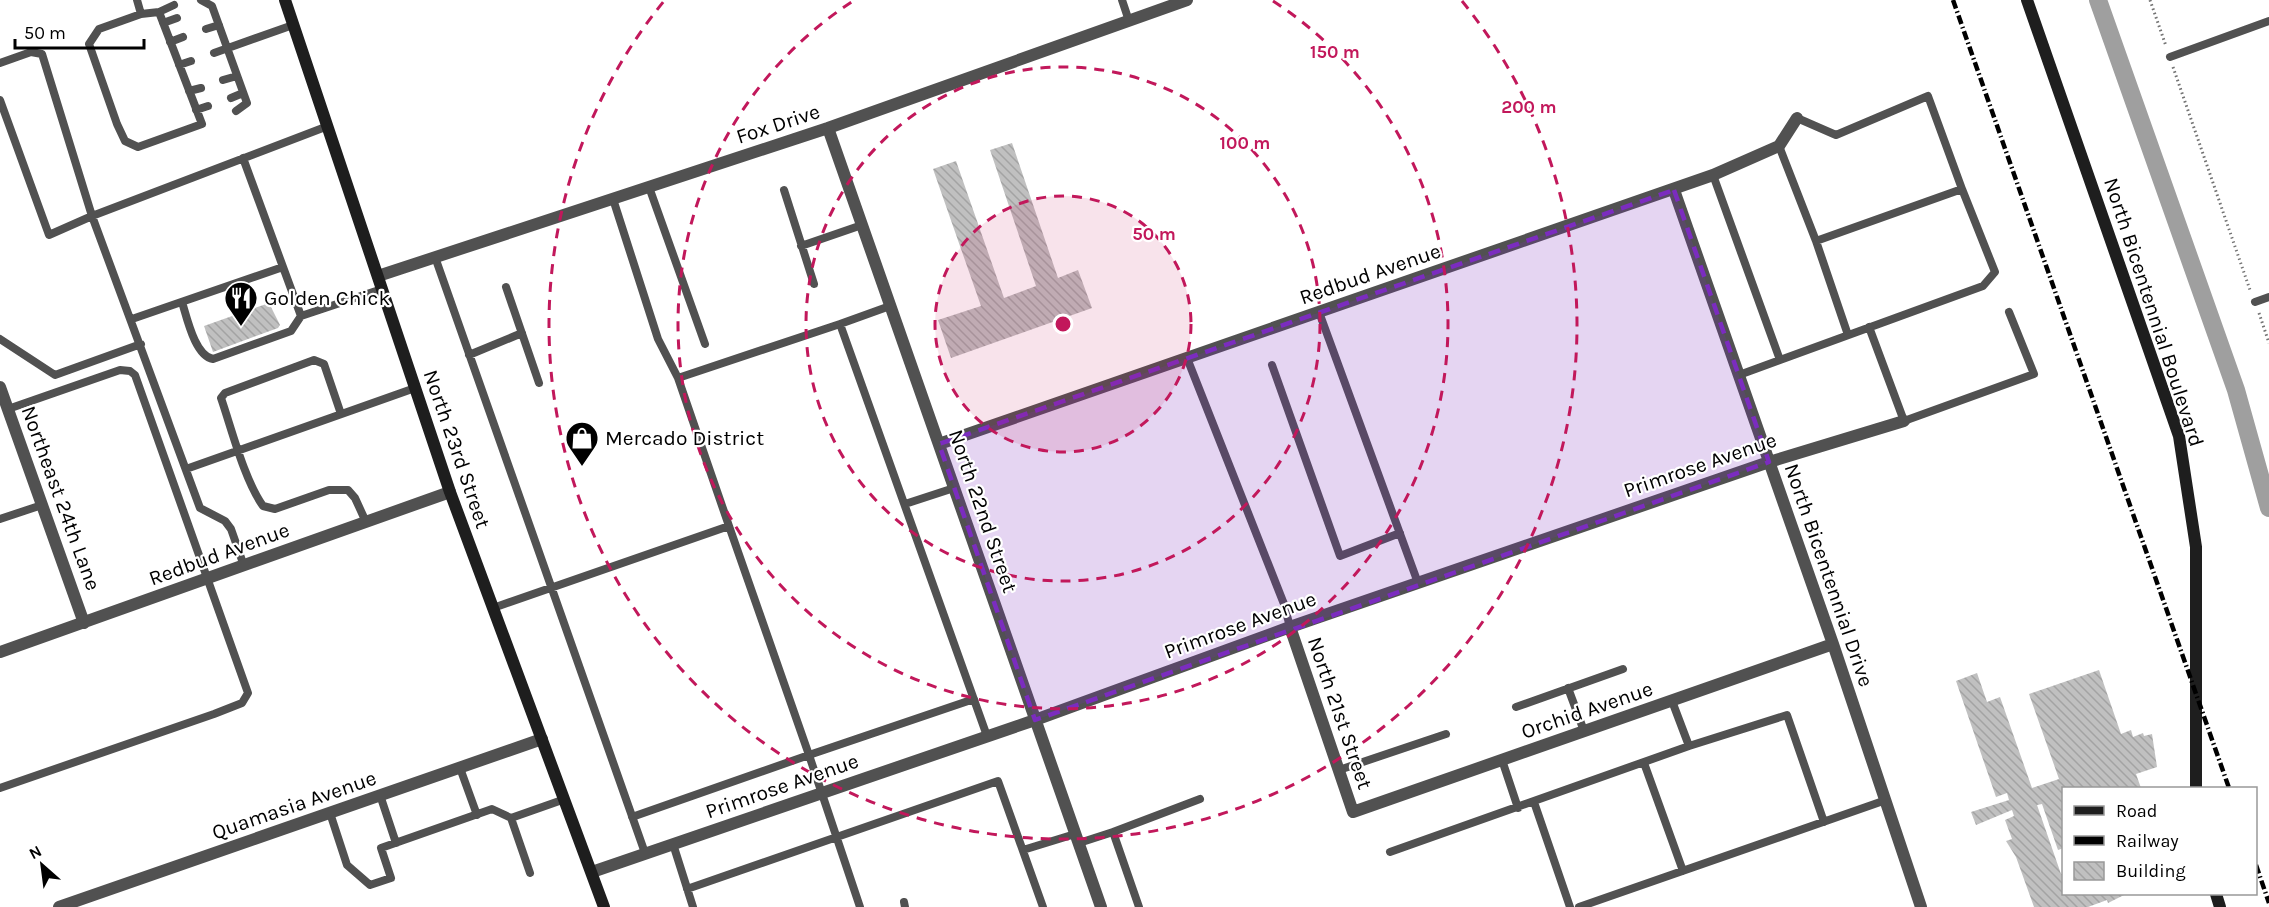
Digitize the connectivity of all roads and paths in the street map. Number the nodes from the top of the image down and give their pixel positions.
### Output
1 (137, 0) edge
2 (201, 0) edge
3 (285, 0) edge
4 (1122, 0) edge
5 (1187, 0) edge
6 (2027, 0) edge
7 (2150, 0) edge
8 (174, 4) dead end
9 (212, 6) junction
10 (199, 10) dead end
11 (159, 12) junction
12 (141, 14) junction
13 (177, 18) dead end
14 (1129, 21) junction
15 (2269, 21) edge
16 (163, 23) junction
17 (219, 25) junction
18 (293, 25) junction
19 (206, 29) dead end
20 (183, 37) dead end
21 (170, 42) junction
22 (227, 49) junction
23 (214, 53) dead end
24 (2170, 57) junction
25 (191, 61) dead end
26 (0, 63) edge
27 (179, 65) junction
28 (237, 76) junction
29 (223, 80) dead end
30 (201, 88) dead end
31 (189, 91) junction
32 (243, 93) junction
33 (231, 98) dead end
34 (0, 100) edge
35 (208, 106) dead end
36 (196, 110) junction
37 (236, 111) dead end
38 (1797, 118) joint
39 (213, 120) dead end
40 (4, 121) edge
41 (202, 124) junction
42 (328, 126) junction
43 (828, 128) junction
44 (1779, 147) junction
45 (243, 158) junction
46 (1713, 175) junction
47 (649, 187) junction
48 (1962, 189) junction
49 (784, 190) dead end
50 (1674, 190) junction
51 (613, 199) junction
52 (92, 216) junction
53 (862, 225) junction
54 (1816, 241) junction
55 (801, 246) junction
56 (435, 257) junction
57 (283, 267) junction
58 (378, 276) junction
59 (814, 284) dead end
60 (506, 287) dead end
61 (382, 290) junction
62 (2269, 297) edge
63 (182, 302) junction
64 (2255, 302) junction
65 (890, 306) junction
66 (1320, 312) junction
67 (2009, 312) dead end
68 (301, 316) junction
69 (132, 319) junction
70 (840, 324) junction
71 (1869, 327) junction
72 (522, 333) junction
73 (1848, 335) junction
74 (0, 339) edge
75 (2269, 343) edge
76 (141, 344) junction
77 (705, 344) dead end
78 (470, 355) junction
79 (1187, 358) junction
80 (1780, 360) junction
81 (1272, 365) dead end
82 (1739, 375) junction
83 (678, 378) junction
84 (539, 383) dead end
85 (0, 387) edge
86 (415, 388) junction
87 (8, 410) junction
88 (341, 414) junction
89 (1904, 422) junction
90 (939, 444) junction
91 (239, 450) junction
92 (1769, 462) junction
93 (186, 469) junction
94 (954, 488) junction
95 (450, 492) junction
96 (42, 504) junction
97 (905, 504) junction
98 (0, 519) edge
99 (366, 522) junction
100 (729, 526) junction
101 (1401, 534) junction
102 (244, 566) junction
103 (207, 579) junction
104 (1418, 583) junction
105 (552, 588) junction
106 (493, 608) junction
107 (84, 623) junction
108 (1290, 627) junction
109 (1833, 644) junction
110 (0, 652) edge
111 (1623, 669) dead end
112 (1568, 688) junction
113 (974, 699) junction
114 (1672, 701) junction
115 (1516, 707) dead end
116 (1035, 720) junction
117 (1584, 731) junction
118 (1446, 734) dead end
119 (987, 736) junction
120 (542, 739) junction
121 (1689, 746) junction
122 (809, 755) junction
123 (1502, 760) junction
124 (1644, 763) junction
125 (460, 768) junction
126 (1339, 770) junction
127 (2196, 787) edge
128 (0, 788) edge
129 (822, 793) junction
130 (380, 795) junction
131 (565, 799) junction
132 (1200, 799) dead end
133 (1886, 800) junction
134 (1534, 802) junction
135 (1518, 807) junction
136 (1353, 812) joint
137 (330, 813) junction
138 (477, 815) junction
139 (511, 818) junction
140 (632, 818) junction
141 (1824, 822) junction
142 (1113, 832) junction
143 (837, 837) junction
144 (1077, 839) junction
145 (396, 843) junction
146 (673, 844) junction
147 (1023, 850) junction
148 (1390, 852) dead end
149 (645, 853) junction
150 (1683, 871) junction
151 (592, 872) junction
152 (530, 873) dead end
153 (687, 889) junction
154 (59, 907) edge
155 (604, 907) edge
156 (693, 907) edge
157 (860, 907) edge
158 (1043, 907) edge
159 (1101, 907) edge
160 (1139, 907) edge
161 (1570, 907) edge
162 (1579, 907) edge
163 (1921, 907) edge

1 - 12 lane
2 - 9 lane
3 - 18 main road, North 23rd Street
4 - 14 lane
5 - 14 street, Fox Drive
6 - 127 main road, North Bicentennial Boulevard
7 - 24 path
8 - 11 lane
9 - 10 lane
9 - 17 lane
11 - 12 lane
11 - 16 lane
12 - 41 lane
13 - 16 lane
14 - 43 street, Fox Drive
15 - 24 lane
16 - 21 lane
17 - 19 lane
17 - 22 lane
18 - 22 lane
18 - 42 main road, North 23rd Street
20 - 21 lane
21 - 27 lane
22 - 23 lane
22 - 28 lane
24 - 64 path
25 - 27 lane
26 - 52 lane
27 - 31 lane
28 - 29 lane
28 - 32 lane
30 - 31 lane
31 - 36 lane
32 - 33 lane
32 - 37 lane
34 - 40 lane
35 - 36 lane
36 - 41 lane
38 - 44 street
38 - 48 lane
39 - 41 lane
40 - 52 lane
42 - 45 lane
42 - 58 main road, North 23rd Street
43 - 47 street, Fox Drive
43 - 53 street, North 22nd Street
44 - 46 street, Redbud Avenue
44 - 54 lane
45 - 52 lane
45 - 57 lane
46 - 50 street, Redbud Avenue
46 - 80 lane
47 - 51 street, Fox Drive
47 - 77 lane
48 - 54 lane
48 - 71 lane
49 - 55 lane
50 - 66 street, Redbud Avenue
50 - 82 street, North Bicentennial Drive
51 - 56 street, Fox Drive
51 - 83 lane
52 - 69 lane
53 - 55 lane
53 - 65 street, North 22nd Street
54 - 73 lane
55 - 59 lane
56 - 58 street, Fox Drive
56 - 78 lane
57 - 63 lane
57 - 68 lane
58 - 61 main road, North 23rd Street
60 - 72 lane
61 - 68 lane
61 - 86 main road, North 23rd Street
62 - 64 lane
63 - 68 lane
63 - 69 lane
64 - 75 path
65 - 70 lane
65 - 90 street, North 22nd Street
66 - 79 street, Redbud Avenue
66 - 101 lane
67 - 89 lane
69 - 76 lane
70 - 83 lane
70 - 97 lane
71 - 73 lane
71 - 89 lane
72 - 78 lane
72 - 84 lane
73 - 80 lane
74 - 76 lane
76 - 93 lane
78 - 105 lane
79 - 90 street, Redbud Avenue
79 - 108 lane
80 - 82 lane
81 - 101 lane
82 - 92 street, North Bicentennial Drive
83 - 100 lane
85 - 87 street, Northeast 24th Lane
86 - 88 lane
86 - 95 main road, North 23rd Street
87 - 96 street, Northeast 24th Lane
87 - 103 lane
88 - 91 lane
88 - 91 lane
89 - 92 street, Primrose Avenue
90 - 94 street, North 22nd Street
91 - 93 lane
91 - 99 lane
92 - 104 street, Primrose Avenue
92 - 109 street, North Bicentennial Drive
93 - 102 lane
94 - 97 lane
94 - 116 street, North 22nd Street
95 - 99 street, Redbud Avenue
95 - 106 main road, North 23rd Street
96 - 98 lane
96 - 107 street, Northeast 24th Lane
97 - 113 lane
99 - 102 street, Redbud Avenue
100 - 105 lane
100 - 122 lane
101 - 104 lane
102 - 103 street, Redbud Avenue
103 - 107 street, Redbud Avenue
103 - 128 lane
104 - 108 street, Primrose Avenue
105 - 106 lane
105 - 140 lane
106 - 120 main road, North 23rd Street
107 - 110 street, Redbud Avenue
108 - 116 street, Primrose Avenue
108 - 126 street, North 21st Street
109 - 114 street, Orchid Avenue
109 - 133 street, North Bicentennial Drive
111 - 112 lane
112 - 115 lane
112 - 117 lane
113 - 119 lane
113 - 122 lane
114 - 117 street, Orchid Avenue
114 - 121 lane
116 - 119 street, Primrose Avenue
116 - 144 street, North 22nd Street
117 - 123 street, Orchid Avenue
118 - 126 lane
119 - 129 street, Primrose Avenue
120 - 125 street, Quamasia Avenue
120 - 131 main road, North 23rd Street
121 - 124 lane
121 - 141 lane
122 - 129 lane
122 - 140 lane
123 - 135 lane
123 - 136 street, Orchid Avenue
124 - 134 lane
124 - 150 lane
125 - 130 street, Quamasia Avenue
125 - 138 lane
126 - 136 street, North 21st Street
129 - 143 lane
129 - 146 street, Primrose Avenue
130 - 137 street, Quamasia Avenue
130 - 145 lane
131 - 139 lane
131 - 151 main road, North 23rd Street
132 - 142 lane
133 - 141 lane
133 - 163 street, North Bicentennial Drive
134 - 135 lane
134 - 161 lane
135 - 148 lane
137 - 145 lane
137 - 154 street, Quamasia Avenue
138 - 139 lane
138 - 145 lane
139 - 152 lane
140 - 149 lane
141 - 150 lane
142 - 144 lane
142 - 160 lane
143 - 147 lane
143 - 153 lane
143 - 157 lane
144 - 147 lane
144 - 159 street, North 22nd Street
146 - 149 street, Primrose Avenue
146 - 153 lane
147 - 158 lane
149 - 151 street, Primrose Avenue
150 - 162 lane
151 - 155 main road, North 23rd Street
153 - 156 lane

